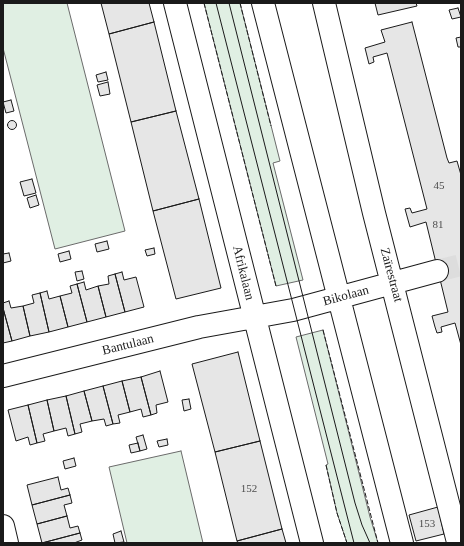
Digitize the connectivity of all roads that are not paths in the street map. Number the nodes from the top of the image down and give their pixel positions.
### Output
1 (175, 3) edge
2 (263, 3) edge
3 (324, 3) edge
4 (437, 271) tunnel mouth
5 (393, 284) junction
6 (339, 298) junction
7 (253, 316) junction
8 (3, 376) edge
9 (3, 526) edge
10 (458, 542) edge
11 (7, 543) edge
12 (312, 543) edge
13 (402, 543) edge

1 - 7 street, Afrikalaan
2 - 6 street
3 - 5 street, Zaïrestraat
4 - 5 street, Bikolaan
5 - 6 street, Bikolaan
5 - 10 street, Zaïrestraat
6 - 7 street, Bikolaan
6 - 13 street
7 - 8 street, Bantulaan
7 - 12 street, Afrikalaan
9 - 11 street

